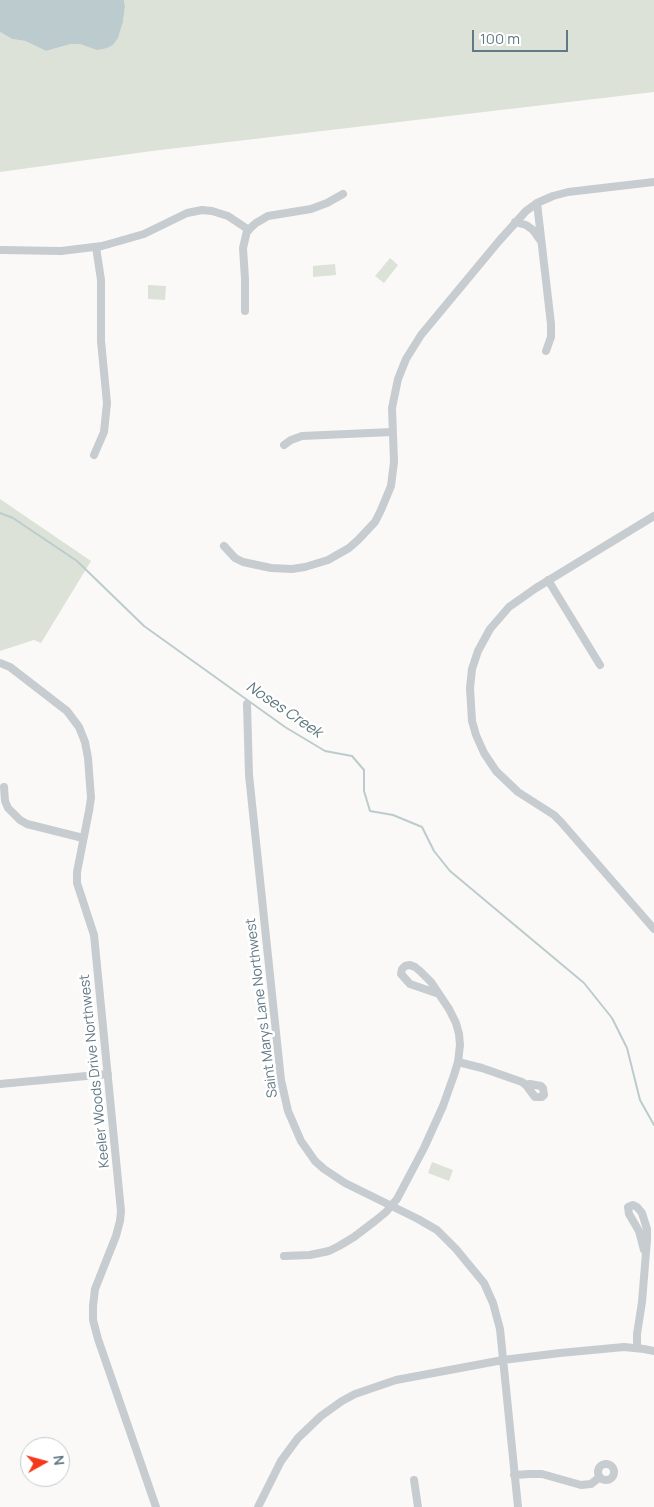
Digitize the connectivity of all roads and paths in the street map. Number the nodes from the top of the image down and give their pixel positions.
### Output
1 (654, 182) edge
2 (343, 194) dead end
3 (536, 203) junction
4 (515, 222) junction
5 (249, 230) junction
6 (541, 242) junction
7 (96, 247) junction
8 (0, 250) edge
9 (245, 311) dead end
10 (546, 351) dead end
11 (392, 432) junction
12 (284, 445) dead end
13 (94, 454) dead end
14 (654, 516) edge
15 (224, 546) dead end
16 (548, 580) junction
17 (0, 663) edge
18 (600, 665) dead end
19 (247, 704) dead end
20 (248, 736) junction
21 (257, 736) dead end
22 (4, 787) dead end
23 (84, 838) junction
24 (654, 929) edge
25 (439, 994) junction
26 (458, 1062) junction
27 (108, 1074) junction
28 (0, 1084) edge
29 (526, 1085) dead end
30 (391, 1206) junction
31 (646, 1252) junction
32 (284, 1256) dead end
33 (636, 1348) junction
34 (654, 1351) edge
35 (503, 1360) junction
36 (514, 1475) junction
37 (600, 1476) dead end
38 (414, 1480) dead end
39 (156, 1507) edge
40 (258, 1507) edge
41 (418, 1507) edge
42 (518, 1507) edge

1 - 3 street
2 - 5 street
3 - 4 street
3 - 6 street
4 - 6 street
4 - 11 street
5 - 7 street
5 - 9 street
6 - 10 street
7 - 8 street
7 - 13 street
11 - 12 street
11 - 15 street
14 - 16 street
16 - 18 street
16 - 24 street
17 - 23 street, Keeler Woods Drive Northwest
19 - 20 street, Saint Marys Lane Northwest
20 - 21 street
20 - 30 street, Saint Marys Lane Northwest
22 - 23 street
23 - 27 street, Keeler Woods Drive Northwest
25 - 25 street
25 - 26 street
26 - 29 street
26 - 30 street
27 - 28 street
27 - 39 street, Keeler Woods Drive Northwest
30 - 32 street
30 - 35 street, Saint Marys Lane Northwest
31 - 31 street
31 - 33 street
33 - 34 street
33 - 35 street
35 - 36 street, Saint Marys Lane Northwest
35 - 40 street
36 - 37 street
36 - 42 street, Saint Marys Lane Northwest
38 - 41 street

